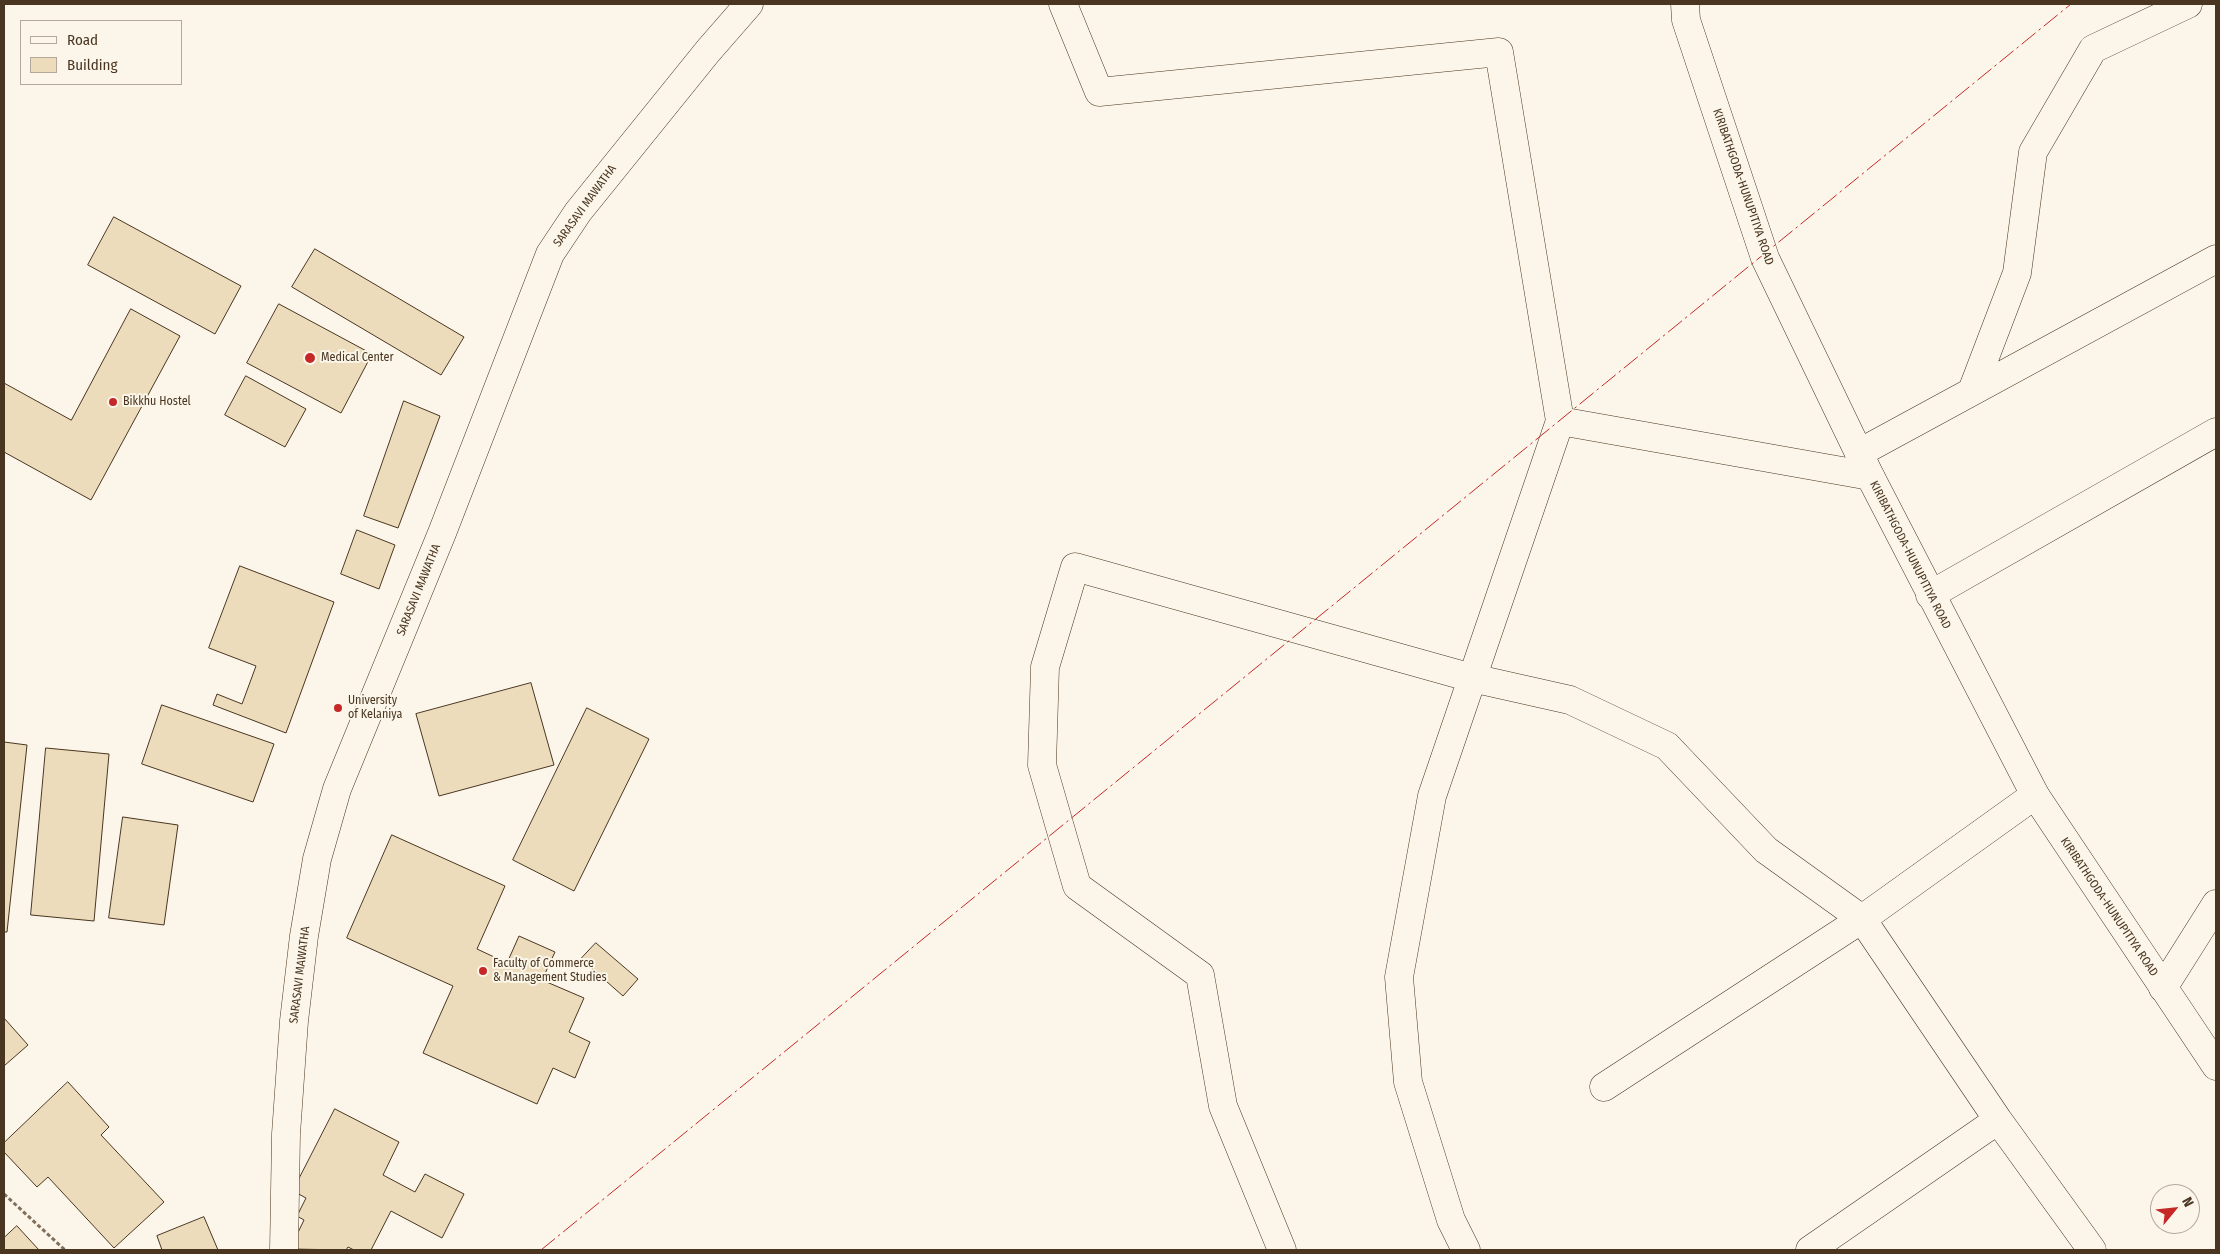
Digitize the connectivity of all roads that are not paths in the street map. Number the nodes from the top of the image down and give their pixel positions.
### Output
1 (749, 4) edge
2 (1063, 4) edge
3 (1685, 4) edge
4 (2188, 4) edge
5 (2216, 259) edge
6 (1972, 391) junction
7 (1560, 421) junction
8 (2216, 432) edge
9 (1864, 464) junction
10 (1930, 595) junction
11 (1472, 678) junction
12 (2036, 796) junction
13 (2216, 904) edge
14 (1862, 919) junction
15 (2163, 988) junction
16 (2216, 1066) edge
17 (1604, 1087) dead end
18 (1998, 1120) junction
19 (284, 1250) edge
20 (1282, 1250) edge
21 (1466, 1250) edge
22 (1810, 1250) edge
23 (2092, 1250) edge

1 - 19 street, SARASAVI MAWATHA
2 - 7 street
3 - 9 street, KIRIBATHGODA-HUNUPITIYA ROAD
4 - 6 street
5 - 6 street
6 - 9 street
7 - 9 street
7 - 11 street
8 - 10 street
9 - 10 street, KIRIBATHGODA-HUNUPITIYA ROAD
10 - 12 street, KIRIBATHGODA-HUNUPITIYA ROAD
11 - 14 street
11 - 20 street
11 - 21 street
12 - 14 street
12 - 15 street, KIRIBATHGODA-HUNUPITIYA ROAD
13 - 15 street
14 - 17 street
14 - 18 street
15 - 16 street, KIRIBATHGODA-HUNUPITIYA ROAD
18 - 22 street
18 - 23 street

